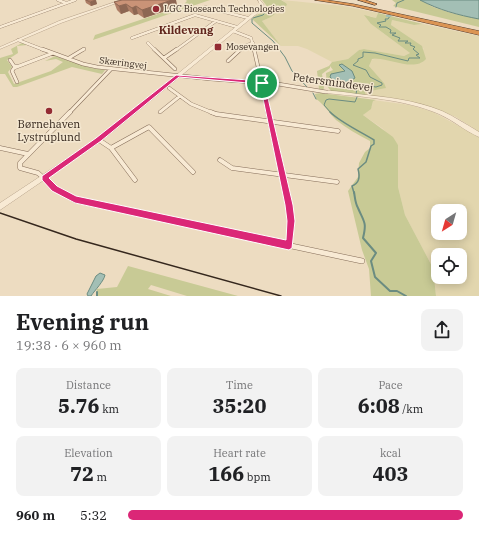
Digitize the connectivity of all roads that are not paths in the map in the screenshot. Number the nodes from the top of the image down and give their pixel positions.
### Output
1 (58, 0) edge
2 (75, 0) edge
3 (124, 0) edge
4 (259, 0) edge
5 (317, 0) edge
6 (342, 0) edge
7 (352, 0) edge
8 (360, 0) edge
9 (66, 3) junction
10 (205, 7) dead end
11 (248, 18) junction
12 (216, 21) junction
13 (453, 23) junction
14 (0, 27) edge
15 (237, 27) junction
16 (233, 31) junction
17 (479, 31) edge
18 (132, 38) dead end
19 (18, 40) junction
20 (148, 43) dead end
21 (253, 43) junction
22 (0, 48) edge
23 (84, 49) dead end
24 (53, 53) junction
25 (69, 58) junction
26 (164, 58) junction
27 (10, 60) dead end
28 (228, 61) dead end
29 (19, 66) junction
30 (111, 69) junction
31 (175, 69) dead end
32 (177, 76) junction
33 (17, 82) dead end
34 (261, 82) junction
35 (169, 88) dead end
36 (326, 92) joint
37 (180, 96) junction
38 (160, 112) dead end
39 (272, 122) junction
40 (338, 131) dead end
41 (479, 135) edge
42 (99, 140) junction
43 (0, 148) edge
44 (111, 148) junction
45 (28, 154) junction
46 (220, 160) dead end
47 (193, 172) dead end
48 (282, 175) junction
49 (44, 178) junction
50 (135, 180) dead end
51 (338, 182) dead end
52 (0, 207) edge
53 (289, 246) junction
54 (362, 261) dead end

1 - 9 street
2 - 9 street
3 - 19 street
4 - 11 street
5 - 17 highway
6 - 17 highway
7 - 13 highway
8 - 13 highway
9 - 14 street
10 - 11 street
11 - 15 street
12 - 15 street
12 - 18 street
12 - 26 street
13 - 17 highway
15 - 16 street
16 - 21 street
16 - 32 street
19 - 22 street
19 - 24 street, Skæringvej
20 - 26 street
21 - 28 street
21 - 34 street
23 - 25 street
24 - 25 street, Skæringvej
24 - 29 street
25 - 30 street, Skæringvej
26 - 31 street
27 - 29 street
29 - 33 street
30 - 32 street, Skæringvej
30 - 45 street
32 - 34 street, Petersmindevej
32 - 42 street
34 - 36 street, Petersmindevej
34 - 39 street
35 - 37 street
36 - 41 street, Petersmindevej
37 - 38 street
37 - 39 street
39 - 40 street
39 - 48 street
42 - 44 street
42 - 49 street
43 - 45 street
44 - 47 street
44 - 50 street
45 - 49 street
46 - 48 street
48 - 51 street
48 - 53 street
49 - 52 street
49 - 53 street
53 - 54 street

